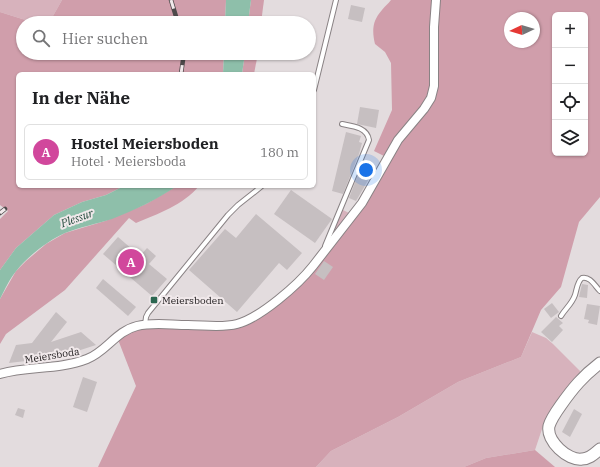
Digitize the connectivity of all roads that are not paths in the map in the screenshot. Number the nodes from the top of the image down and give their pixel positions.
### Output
1 (336, 0) edge
2 (436, 0) edge
3 (316, 82) edge
4 (342, 124) dead end
5 (259, 188) edge
6 (318, 258) junction
7 (600, 291) edge
8 (561, 316) dead end
9 (145, 325) junction
10 (600, 363) edge
11 (0, 374) edge
12 (600, 449) edge

1 - 3 lane
2 - 6 street
4 - 6 lane
5 - 9 lane
6 - 9 street
7 - 8 lane
9 - 11 street, Meiersboda
10 - 12 street

